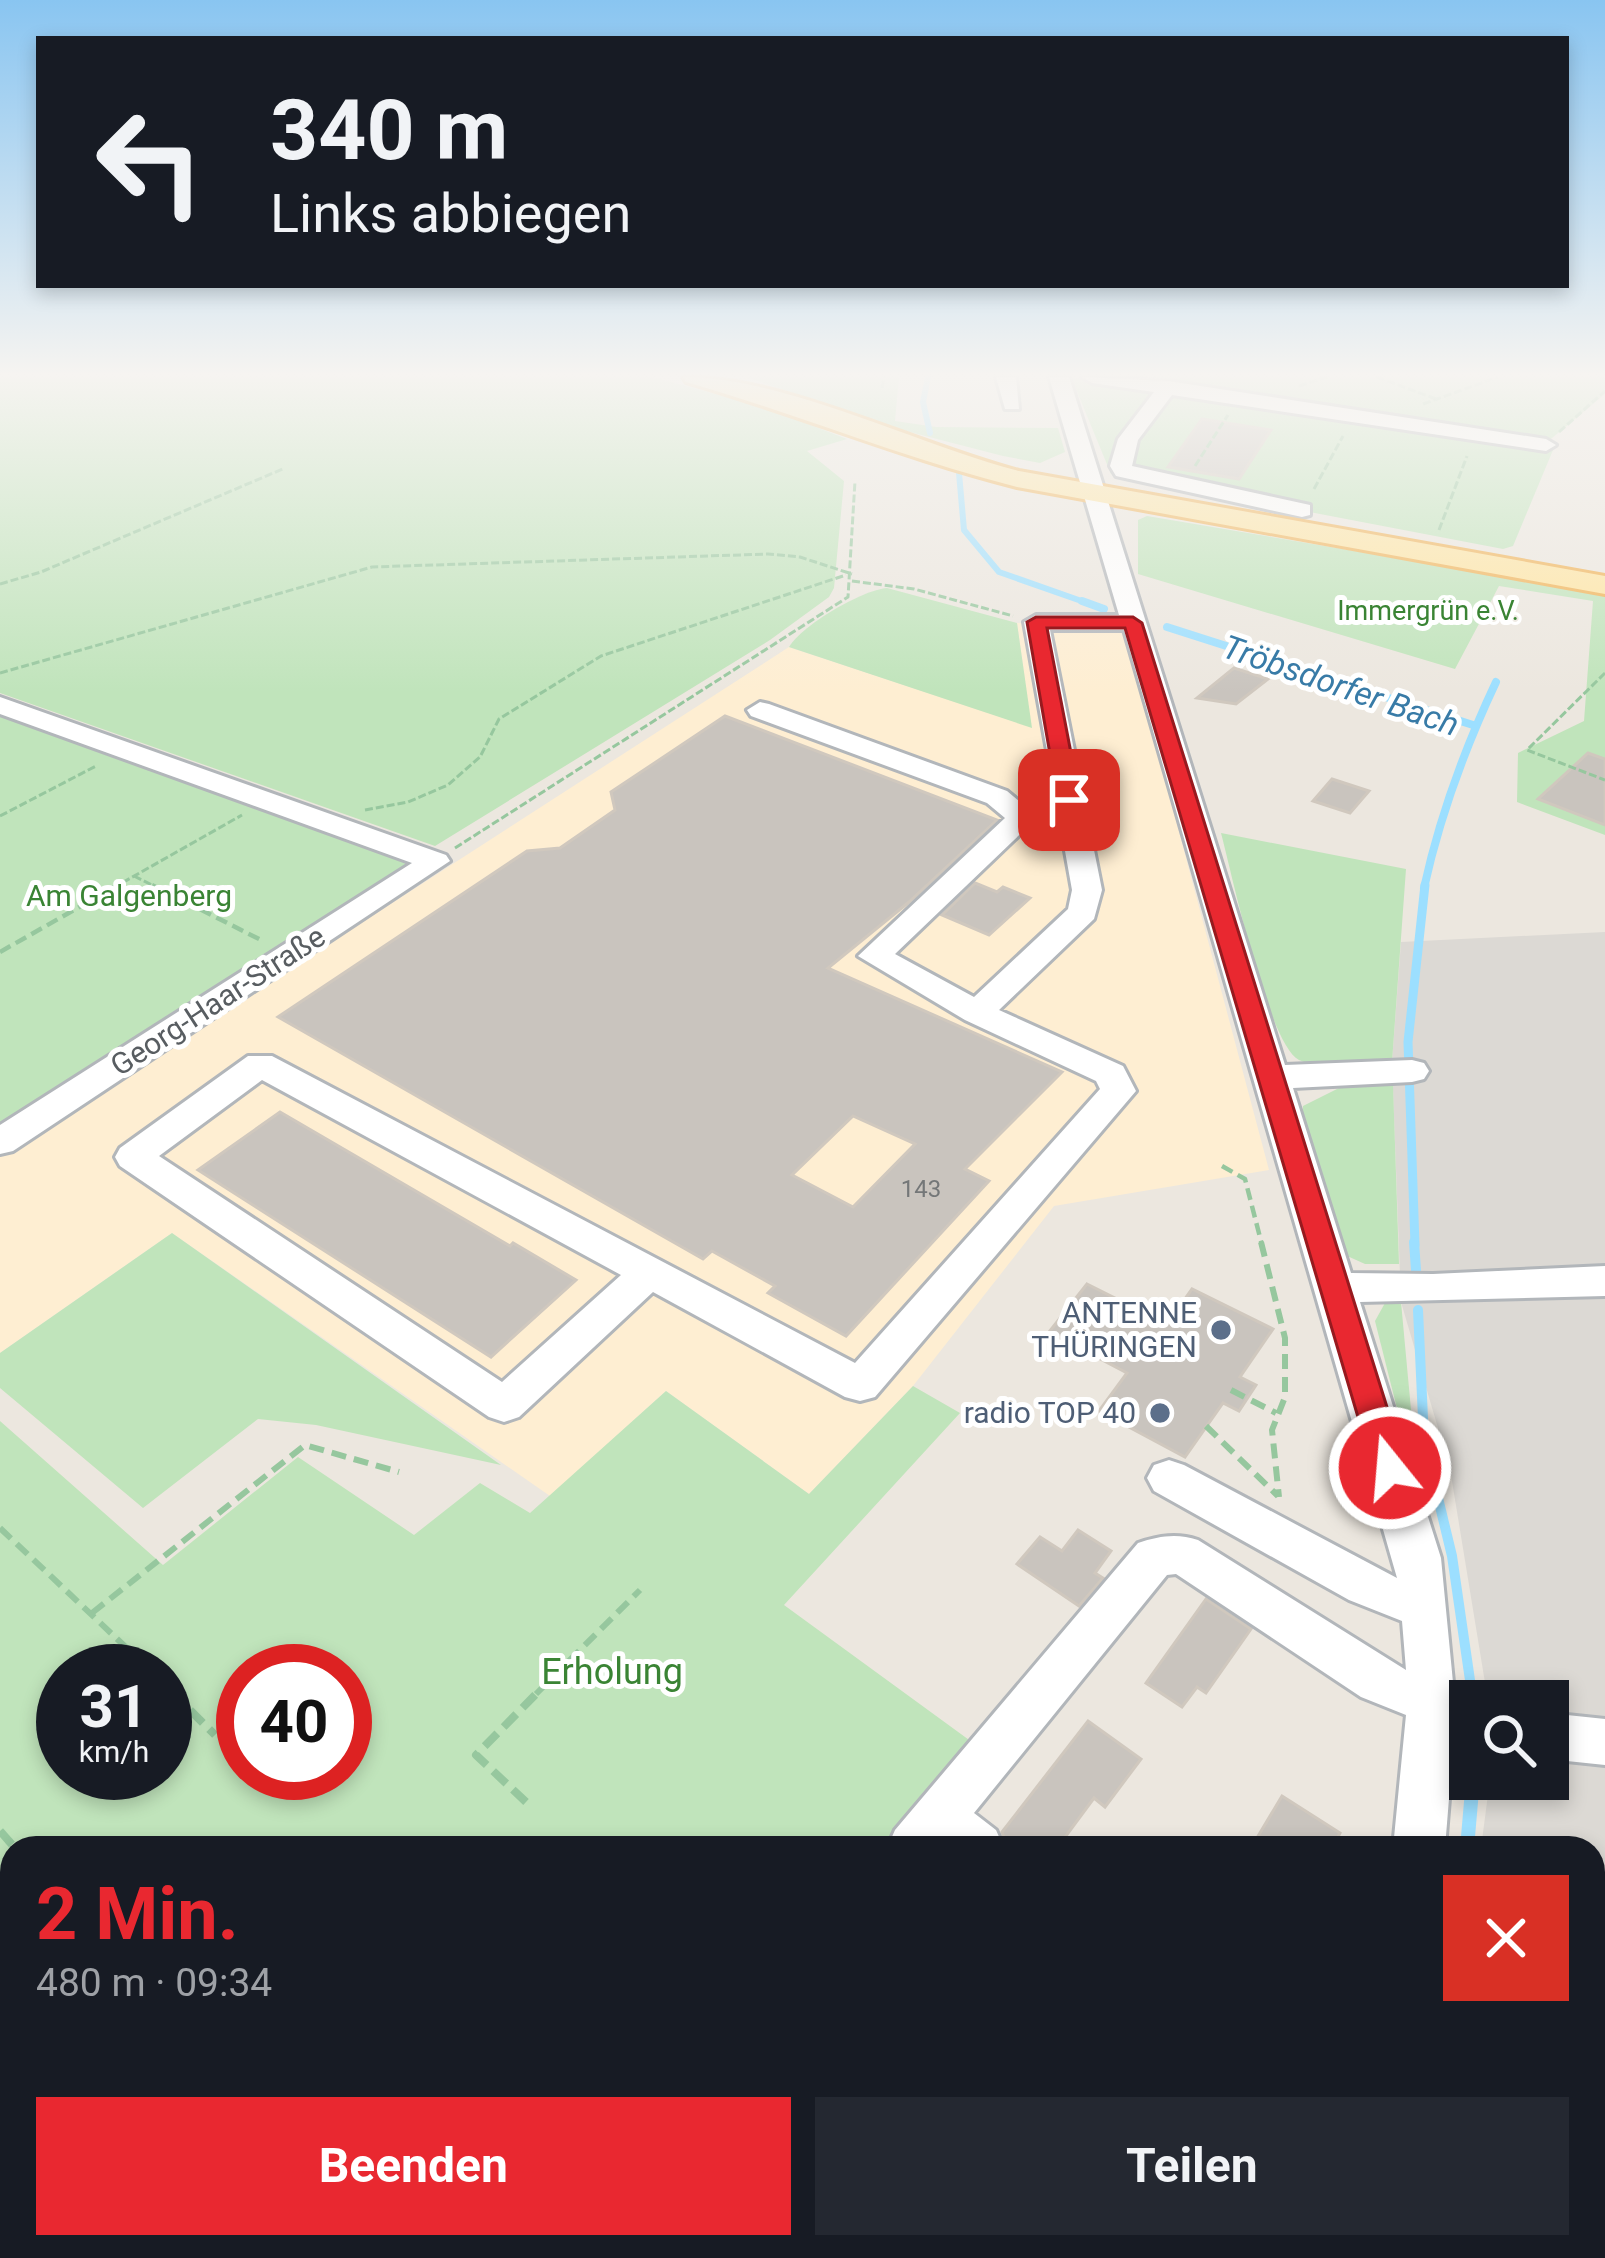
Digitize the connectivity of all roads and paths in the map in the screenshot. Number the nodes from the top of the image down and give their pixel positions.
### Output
1 (251, 482) edge
2 (856, 482) edge
3 (1063, 482) edge
4 (1074, 482) edge
5 (1092, 482) edge
6 (1165, 482) edge
7 (1184, 482) edge
8 (1318, 482) edge
9 (1457, 482) edge
10 (1182, 486) junction
11 (1094, 488) junction
12 (1302, 510) joint
13 (1436, 536) dead end
14 (1605, 574) edge
15 (852, 578) junction
16 (0, 584) edge
17 (1605, 585) edge
18 (1036, 622) junction
19 (1133, 623) junction
20 (0, 673) edge
21 (1605, 673) edge
22 (0, 705) edge
23 (760, 710) dead end
24 (128, 750) junction
25 (1605, 780) edge
26 (268, 801) junction
27 (0, 816) edge
28 (331, 822) junction
29 (435, 861) junction
30 (134, 876) junction
31 (0, 952) edge
32 (291, 954) junction
33 (977, 1013) junction
34 (1412, 1071) dead end
35 (1269, 1077) junction
36 (0, 1142) edge
37 (1222, 1166) dead end
38 (649, 1273) junction
39 (1605, 1281) edge
40 (1334, 1287) junction
41 (1232, 1390) dead end
42 (1276, 1413) junction
43 (399, 1472) dead end
44 (1169, 1478) dead end
45 (1279, 1497) dead end
46 (0, 1528) edge
47 (640, 1590) dead end
48 (1425, 1609) junction
49 (92, 1613) junction
50 (124, 1644) edge
51 (192, 1712) edge
52 (1444, 1718) edge
53 (215, 1735) dead end
54 (1569, 1738) edge
55 (1605, 1742) edge
56 (526, 1802) dead end
57 (945, 1836) edge
58 (1421, 1836) edge

1 - 16 path
2 - 15 path
3 - 11 main road
4 - 11 main road
5 - 11 street
6 - 10 street
7 - 10 path
8 - 12 path
9 - 13 path
10 - 12 street
11 - 14 main road
11 - 17 main road
11 - 19 street
15 - 18 path
15 - 20 path
15 - 28 path
15 - 29 path
18 - 19 street
18 - 33 street
19 - 35 street
21 - 25 path
22 - 24 street
23 - 33 street
24 - 26 street
24 - 27 path
26 - 28 street
26 - 30 path
28 - 29 street
29 - 32 street, Georg-Haar-Straße
30 - 31 path
30 - 32 path
32 - 36 street, Georg-Haar-Straße
33 - 38 street
34 - 35 street
35 - 40 street
37 - 42 path
38 - 38 street
39 - 40 street
40 - 48 street
41 - 42 path
42 - 45 path
43 - 49 path
44 - 48 street
46 - 49 path
47 - 56 path
48 - 52 street
49 - 50 path
51 - 53 path
52 - 57 street
52 - 58 street
54 - 55 street

